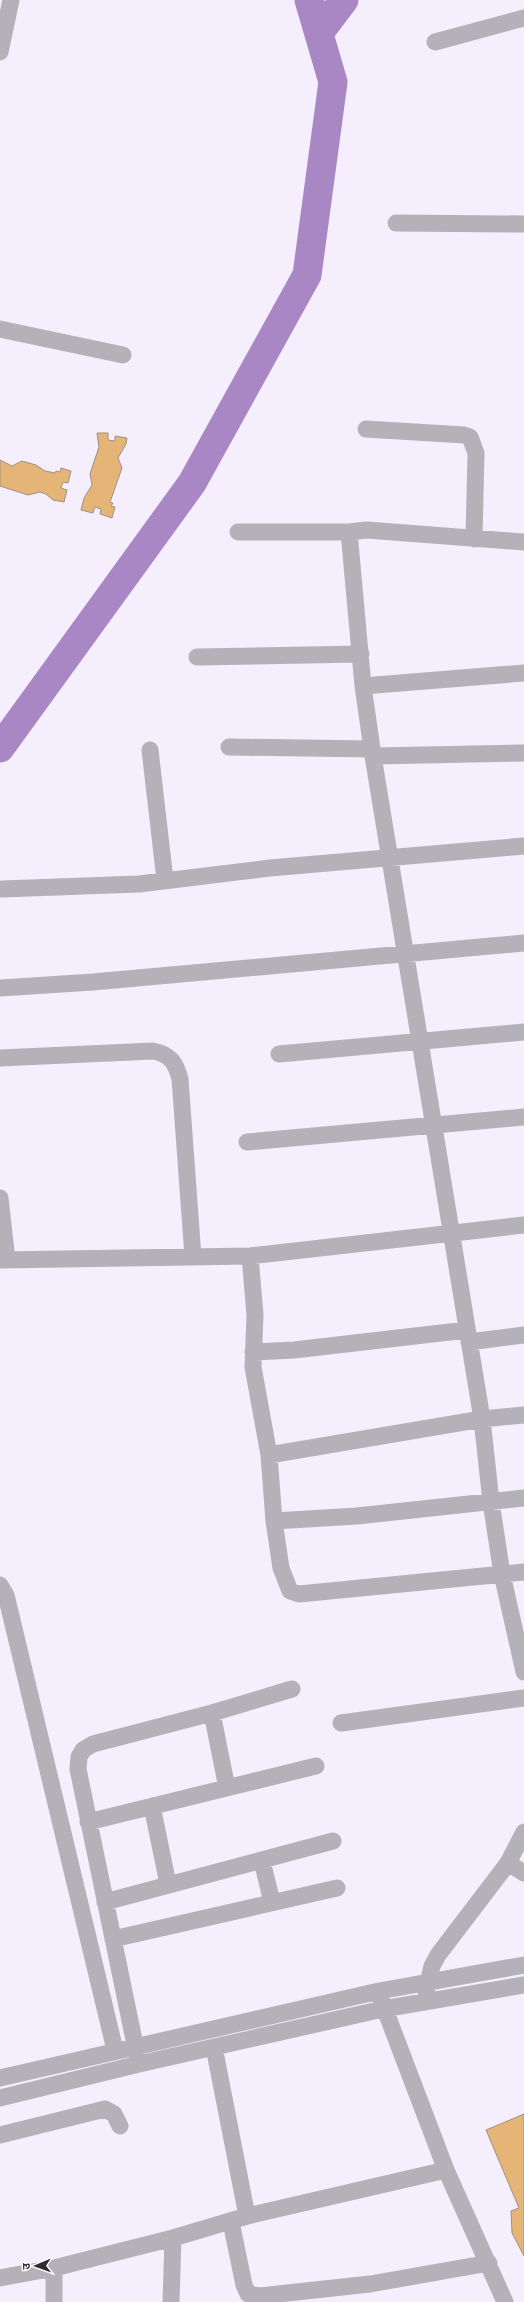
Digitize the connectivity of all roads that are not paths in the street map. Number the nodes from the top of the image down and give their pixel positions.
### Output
1 (12, 0) edge
2 (524, 18) edge
3 (435, 42) dead end
4 (0, 52) edge
5 (396, 223) dead end
6 (524, 224) edge
7 (0, 329) edge
8 (123, 355) dead end
9 (366, 428) dead end
10 (238, 532) dead end
11 (349, 532) junction
12 (474, 539) junction
13 (524, 542) edge
14 (361, 654) junction
15 (197, 657) dead end
16 (524, 673) edge
17 (363, 686) junction
18 (229, 747) dead end
19 (150, 750) dead end
20 (373, 753) junction
21 (524, 753) edge
22 (524, 846) edge
23 (390, 859) junction
24 (165, 880) junction
25 (2, 889) dead end
26 (524, 944) edge
27 (405, 955) junction
28 (0, 988) edge
29 (524, 1032) edge
30 (419, 1041) junction
31 (279, 1054) dead end
32 (0, 1058) edge
33 (524, 1117) edge
34 (432, 1126) junction
35 (247, 1142) dead end
36 (0, 1198) edge
37 (524, 1225) edge
38 (451, 1234) junction
39 (250, 1256) junction
40 (193, 1257) junction
41 (4, 1260) edge
42 (524, 1334) edge
43 (468, 1336) junction
44 (253, 1352) junction
45 (524, 1415) edge
46 (482, 1420) junction
47 (270, 1455) junction
48 (524, 1498) edge
49 (491, 1502) junction
50 (274, 1520) junction
51 (524, 1572) edge
52 (502, 1574) junction
53 (0, 1585) edge
54 (524, 1672) edge
55 (292, 1689) dead end
56 (524, 1698) edge
57 (212, 1714) junction
58 (341, 1722) dead end
59 (316, 1766) dead end
60 (226, 1788) junction
61 (152, 1806) junction
62 (88, 1822) junction
63 (524, 1832) edge
64 (333, 1841) dead end
65 (262, 1861) junction
66 (508, 1863) junction
67 (524, 1873) edge
68 (168, 1884) junction
69 (337, 1888) dead end
70 (105, 1902) junction
71 (272, 1902) junction
72 (113, 1939) junction
73 (524, 1965) edge
74 (428, 1982) junction
75 (524, 1985) edge
76 (379, 1991) junction
77 (424, 2002) junction
78 (383, 2009) junction
79 (136, 2045) junction
80 (214, 2047) junction
81 (115, 2050) junction
82 (139, 2064) junction
83 (0, 2078) edge
84 (0, 2098) edge
85 (120, 2126) dead end
86 (0, 2135) edge
87 (446, 2170) junction
88 (247, 2216) junction
89 (231, 2222) junction
90 (173, 2238) junction
91 (489, 2263) junction
92 (54, 2268) junction
93 (0, 2278) edge
94 (54, 2302) edge
95 (172, 2302) edge
96 (505, 2302) edge

1 - 4 street
2 - 3 street
5 - 6 street
7 - 8 street
9 - 12 street
10 - 11 street
11 - 12 street
11 - 14 street
12 - 13 street
14 - 15 street
14 - 17 street
16 - 17 street
17 - 20 street
18 - 20 street
19 - 24 street
20 - 21 street
20 - 23 street
22 - 23 street
23 - 24 street
23 - 27 street
24 - 25 street
26 - 27 street
27 - 28 street
27 - 30 street
29 - 30 street
30 - 31 street
30 - 34 street
32 - 40 street
33 - 34 street
34 - 35 street
34 - 38 street
36 - 41 street
37 - 38 street
38 - 39 street
38 - 43 street
39 - 40 street
39 - 44 street
40 - 41 street
42 - 43 street
43 - 44 street
43 - 46 street
44 - 47 street
45 - 46 street
46 - 47 street
46 - 49 street
47 - 50 street
48 - 49 street
49 - 50 street
49 - 52 street
50 - 52 street
51 - 52 street
52 - 54 street
53 - 81 street
55 - 57 street
56 - 58 street
57 - 60 street
57 - 62 street
59 - 60 street
60 - 61 street
61 - 62 street
61 - 68 street
62 - 70 street
63 - 66 street
64 - 65 street
65 - 68 street
65 - 71 street
66 - 67 street
66 - 74 street
68 - 70 street
69 - 71 street
70 - 72 street
71 - 72 street
72 - 79 street
73 - 74 street
74 - 76 street
74 - 77 street
75 - 77 street
76 - 78 street
76 - 79 street
77 - 78 street
78 - 80 street
78 - 87 street
79 - 81 street
79 - 82 street
80 - 82 street
80 - 88 street
81 - 83 street
82 - 84 street
85 - 86 street
87 - 88 street
87 - 91 street
88 - 89 street
89 - 90 street
89 - 91 street
90 - 92 street
90 - 95 street
91 - 96 street
92 - 93 street
92 - 94 street

